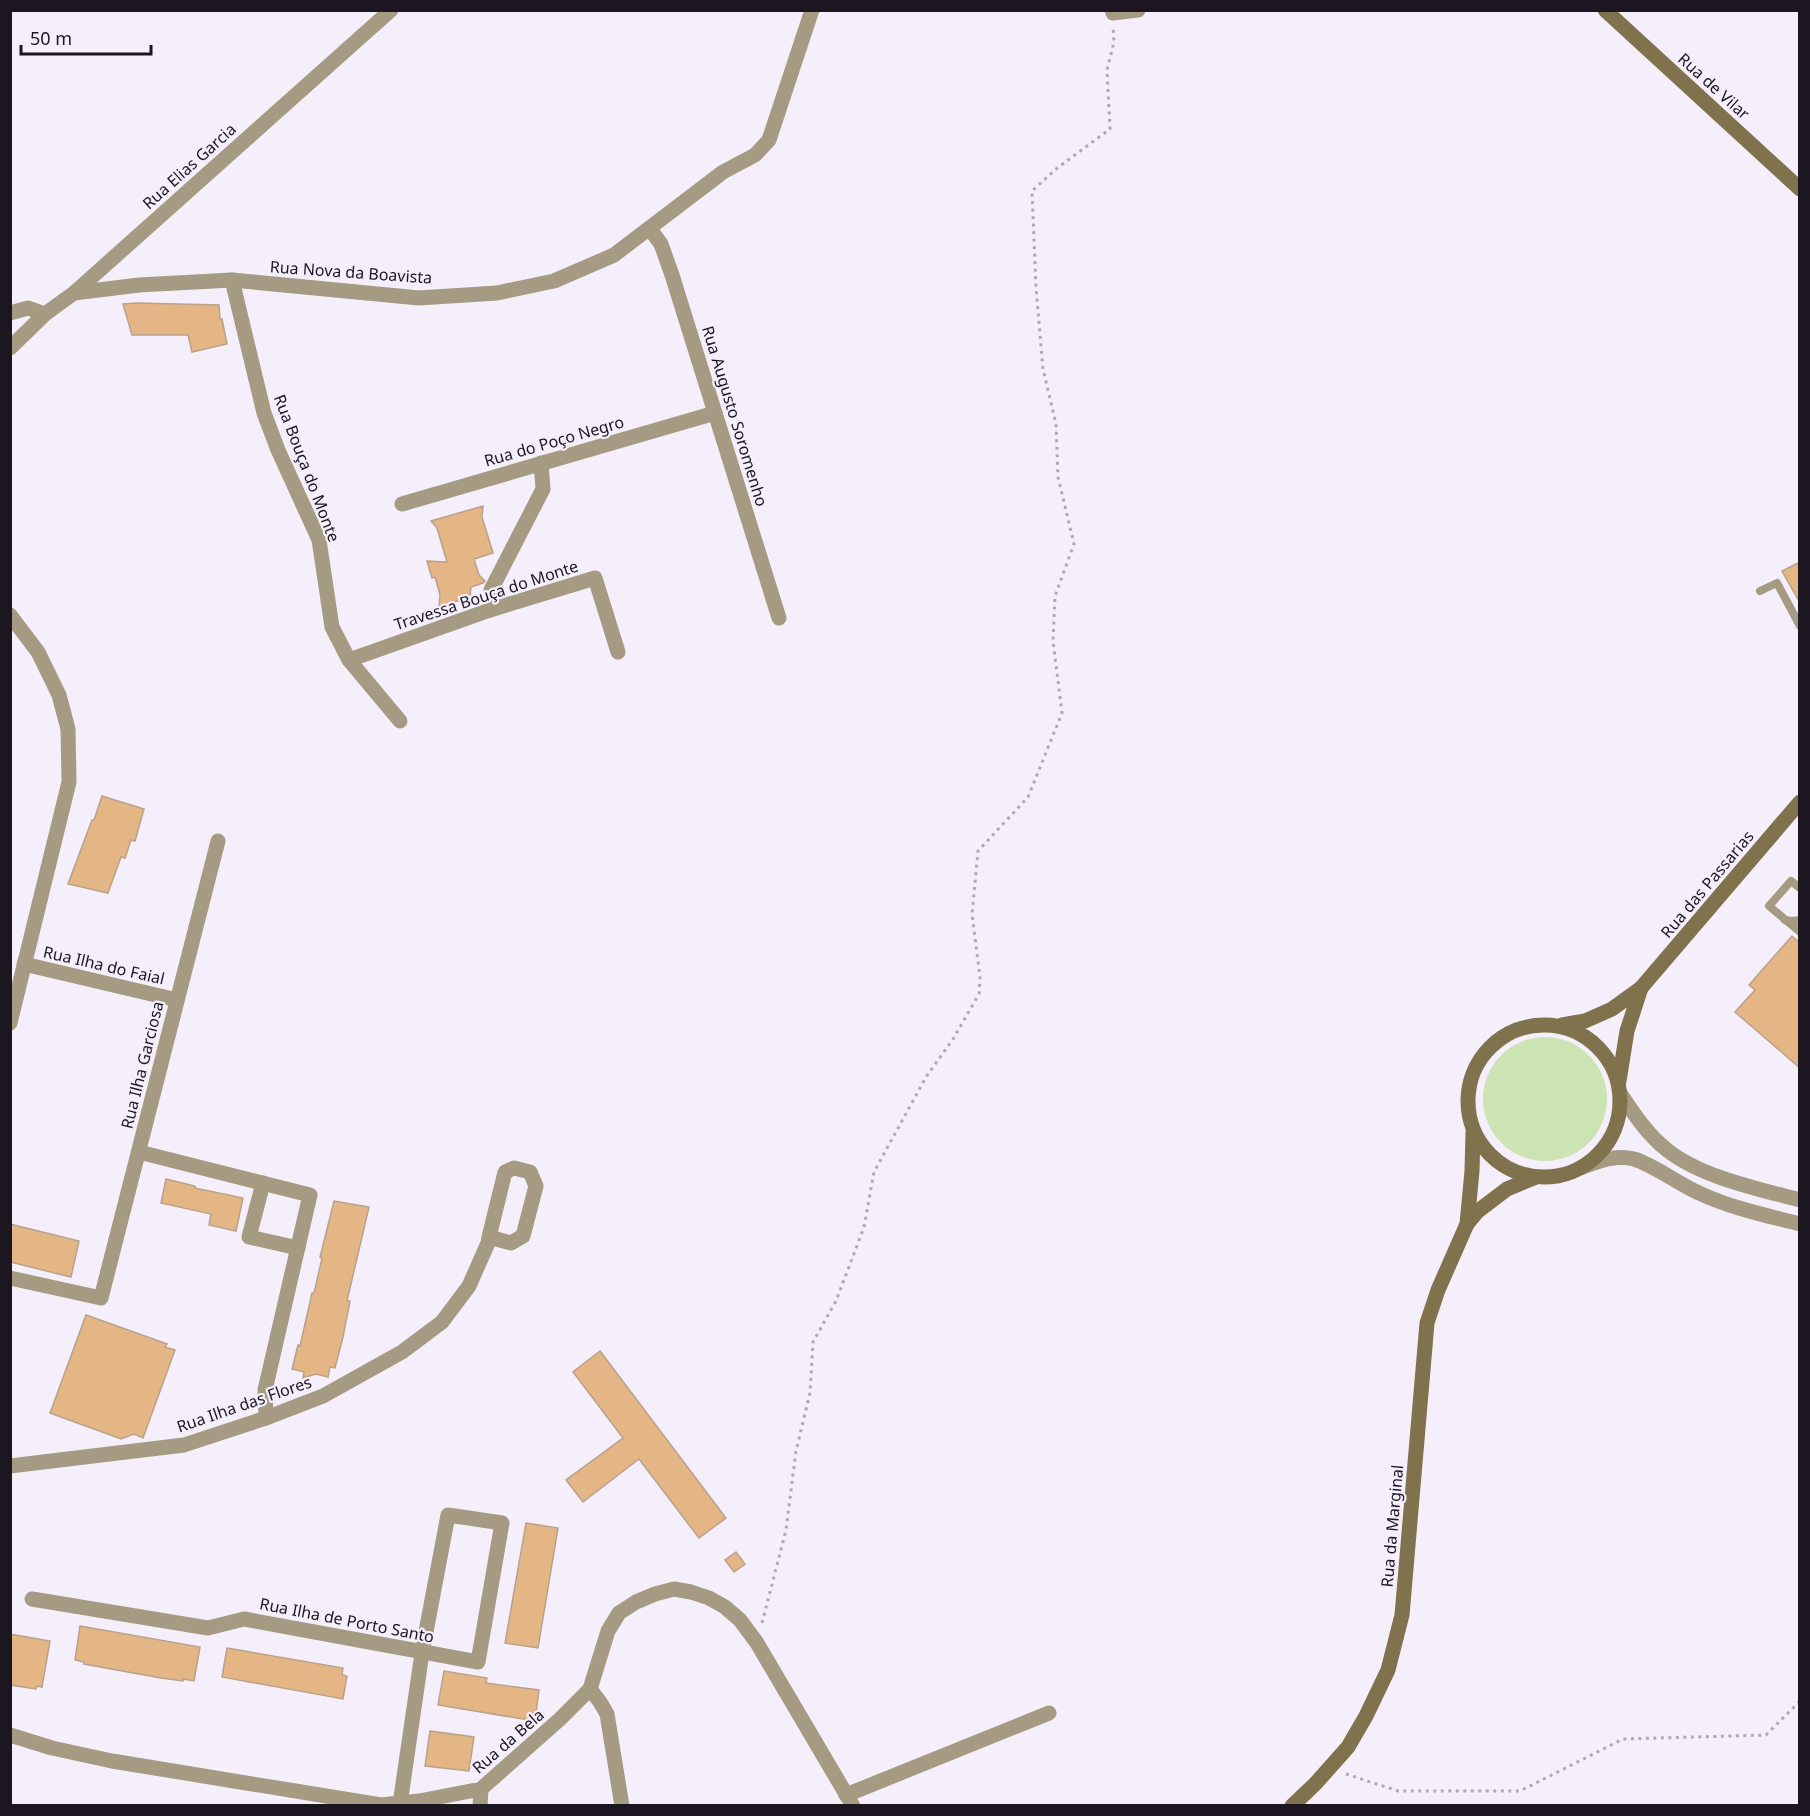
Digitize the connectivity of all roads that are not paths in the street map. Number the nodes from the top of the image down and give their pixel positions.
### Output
1 (391, 10) edge
2 (812, 10) edge
3 (1138, 10) edge
4 (1605, 10) edge
5 (1113, 12) edge
6 (1800, 189) edge
7 (650, 229) junction
8 (232, 280) junction
9 (74, 293) junction
10 (10, 313) edge
11 (45, 314) junction
12 (10, 348) edge
13 (715, 413) junction
14 (541, 463) junction
15 (402, 504) dead end
16 (1760, 591) dead end
17 (490, 610) junction
18 (10, 615) edge
19 (779, 618) dead end
20 (1800, 626) edge
21 (618, 652) dead end
22 (349, 660) junction
23 (400, 721) dead end
24 (1800, 802) edge
25 (218, 841) dead end
26 (1800, 888) edge
27 (1785, 920) junction
28 (1800, 920) edge
29 (1800, 932) edge
30 (24, 964) junction
31 (1641, 988) junction
32 (177, 1000) junction
33 (10, 1023) edge
34 (1560, 1026) junction
35 (1620, 1088) junction
36 (1473, 1132) junction
37 (139, 1152) junction
38 (1580, 1168) junction
39 (1536, 1177) junction
40 (263, 1183) junction
41 (1800, 1200) edge
42 (1467, 1224) junction
43 (1800, 1224) edge
44 (489, 1237) junction
45 (298, 1248) junction
46 (10, 1278) edge
47 (266, 1418) junction
48 (10, 1466) edge
49 (32, 1599) dead end
50 (422, 1653) junction
51 (590, 1689) junction
52 (1049, 1713) dead end
53 (10, 1735) edge
54 (481, 1788) junction
55 (296, 1798) edge
56 (849, 1800) edge
57 (400, 1804) junction
58 (480, 1806) edge
59 (622, 1806) edge
60 (1292, 1806) edge

1 - 9 street, Rua Elias Garcia
2 - 7 street, Rua Nova da Boavista
3 - 5 street
4 - 6 street, Rua de Vilar
7 - 8 street, Rua Nova da Boavista
7 - 13 street, Rua Augusto Soromenho
8 - 9 street, Rua Nova da Boavista
8 - 22 street, Rua Bouça do Monte
9 - 11 street, Rua Elias Garcia
10 - 11 street
11 - 12 street, Rua Elias Garcia
13 - 14 street, Rua do Poço Negro
13 - 19 street, Rua Augusto Soromenho
14 - 15 street, Rua do Poço Negro
14 - 17 street
16 - 20 lane
17 - 21 street, Travessa Bouça do Monte
17 - 22 street, Travessa Bouça do Monte
18 - 30 street
22 - 23 street, Rua Bouça do Monte
24 - 31 street, Rua das Passarias
25 - 32 street, Rua Ilha Garciosa
26 - 27 lane
27 - 28 lane
27 - 29 lane
30 - 32 street, Rua Ilha do Faial
30 - 33 street
31 - 34 street, Rua das Passarias
31 - 35 street, Rua das Passarias
32 - 37 street, Rua Ilha Garciosa
34 - 35 street
34 - 36 street
35 - 38 street
35 - 41 street
36 - 39 street
36 - 42 street, Rua da Marginal
37 - 40 street
37 - 46 street, Rua Ilha Garciosa
38 - 39 street
38 - 43 street
39 - 42 street, Rua da Marginal
40 - 45 street
40 - 45 street
42 - 60 street, Rua da Marginal
44 - 44 street, Rua Ilha das Flores
44 - 47 street, Rua Ilha das Flores
45 - 47 street
47 - 48 street, Rua Ilha das Flores
49 - 50 street, Rua Ilha de Porto Santo
50 - 50 street, Rua Ilha de Porto Santo
50 - 57 street
51 - 54 street, Rua da Bela
51 - 56 street, Rua da Bela
51 - 59 street
52 - 56 street
53 - 55 street, Rua da Bela
54 - 57 street, Rua da Bela
54 - 58 street
55 - 57 street, Rua da Bela

